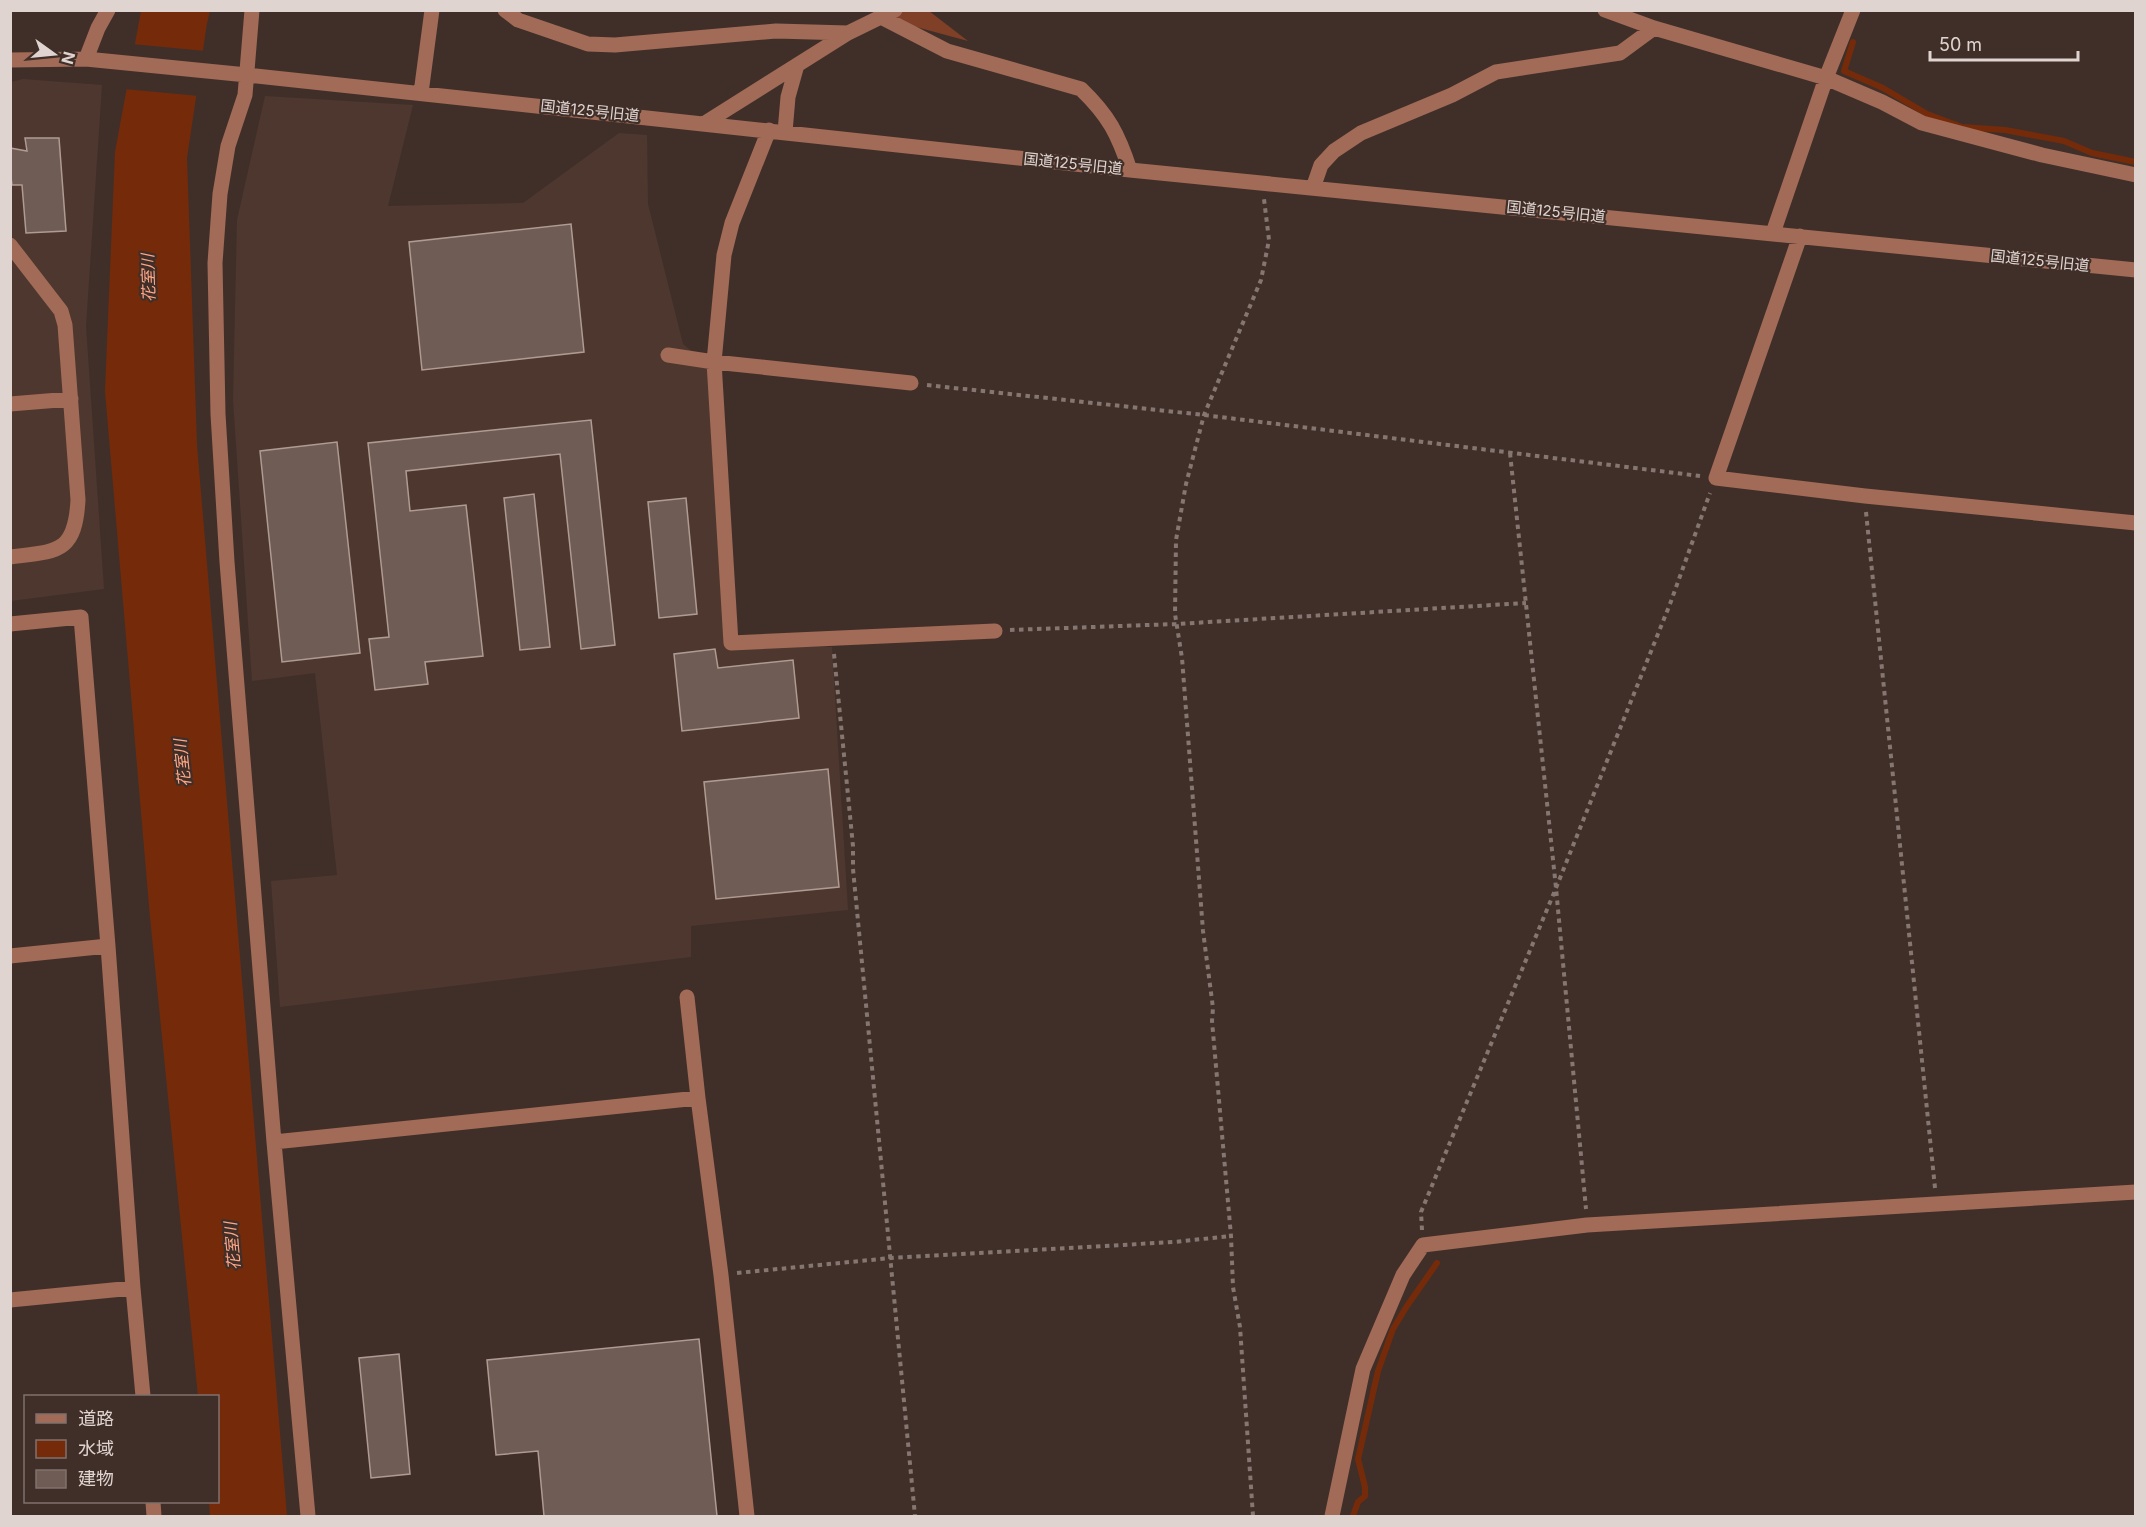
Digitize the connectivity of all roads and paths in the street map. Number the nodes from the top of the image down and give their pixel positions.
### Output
1 (108, 10) edge
2 (252, 10) edge
3 (432, 10) edge
4 (505, 10) edge
5 (1605, 10) edge
6 (1853, 10) edge
7 (889, 14) edge
8 (1654, 28) junction
9 (848, 33) junction
10 (87, 59) junction
11 (10, 60) edge
12 (797, 65) junction
13 (247, 75) junction
14 (1826, 78) junction
15 (421, 93) junction
16 (705, 123) junction
17 (777, 131) junction
18 (1130, 170) junction
19 (2136, 175) edge
20 (1262, 183) junction
21 (1313, 188) junction
22 (1773, 233) junction
23 (1800, 236) junction
24 (10, 246) edge
25 (2136, 270) edge
26 (668, 355) dead end
27 (714, 362) junction
28 (911, 383) joint
29 (71, 399) junction
30 (10, 404) edge
31 (1204, 416) junction
32 (1510, 453) junction
33 (1716, 478) junction
34 (1865, 496) junction
35 (2136, 523) edge
36 (10, 557) edge
37 (1526, 603) junction
38 (10, 624) edge
39 (1176, 624) junction
40 (995, 631) joint
41 (833, 637) junction
42 (1556, 888) junction
43 (108, 946) junction
44 (10, 956) edge
45 (687, 997) dead end
46 (698, 1098) junction
47 (274, 1142) junction
48 (2136, 1192) edge
49 (1936, 1205) junction
50 (1587, 1225) junction
51 (1231, 1236) junction
52 (1423, 1245) junction
53 (891, 1258) junction
54 (721, 1275) junction
55 (133, 1288) junction
56 (10, 1300) edge
57 (143, 1395) edge
58 (308, 1516) edge
59 (747, 1516) edge
60 (915, 1516) edge
61 (1253, 1516) edge
62 (1332, 1516) edge

1 - 10 street
2 - 13 street
3 - 15 street
4 - 9 street
5 - 8 street
6 - 14 street
7 - 9 street
7 - 18 street
8 - 14 street
8 - 21 street
9 - 12 street
10 - 11 street, 国道125号旧道
10 - 13 street, 国道125号旧道
12 - 16 street
12 - 17 street
13 - 15 street, 国道125号旧道
13 - 47 street
14 - 19 street
14 - 22 street
15 - 16 street, 国道125号旧道
16 - 17 street, 国道125号旧道
17 - 18 street, 国道125号旧道
17 - 27 street
18 - 20 street, 国道125号旧道
20 - 21 street, 国道125号旧道
20 - 31 path
21 - 22 street, 国道125号旧道
22 - 23 street, 国道125号旧道
23 - 25 street, 国道125号旧道
23 - 33 street
24 - 29 street
26 - 27 street
27 - 28 street
27 - 41 street
28 - 31 path
29 - 30 street
29 - 36 street
31 - 32 path
31 - 39 path
32 - 33 path
32 - 37 path
33 - 34 street
33 - 42 path
34 - 35 street
34 - 49 path
37 - 39 path
37 - 42 path
38 - 43 street
39 - 40 path
39 - 51 path
40 - 41 street
41 - 53 path
42 - 50 path
42 - 52 path
43 - 44 street
43 - 55 street
45 - 46 street
46 - 47 street
46 - 54 street
47 - 58 street
48 - 49 street
49 - 50 street
50 - 52 street
51 - 53 path
51 - 61 path
52 - 62 street
53 - 54 path
53 - 60 path
54 - 59 street
55 - 56 street
55 - 57 street

